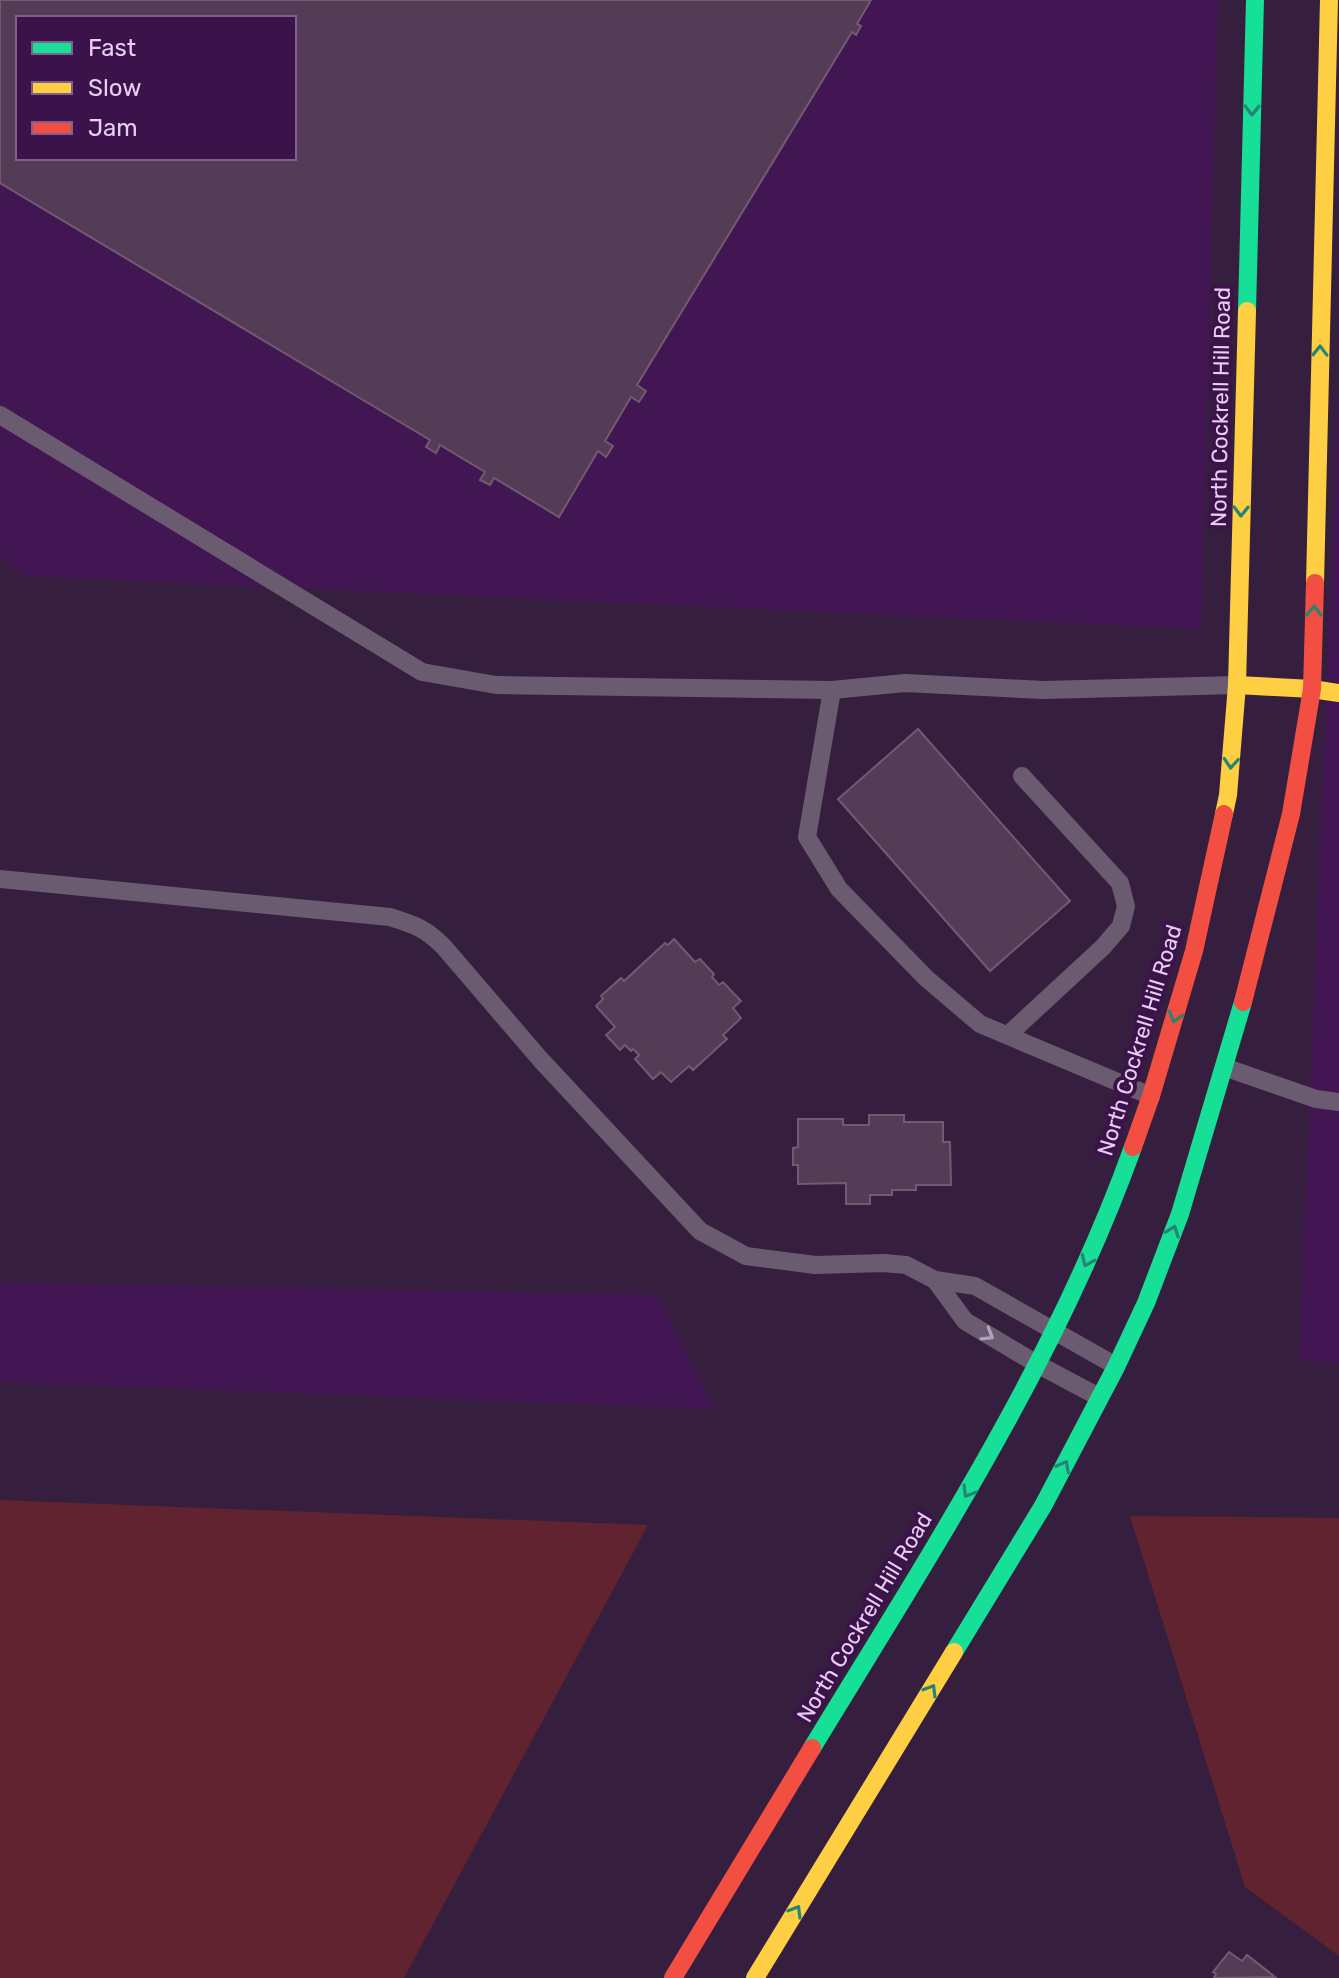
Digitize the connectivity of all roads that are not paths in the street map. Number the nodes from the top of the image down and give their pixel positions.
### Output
1 (1255, 0) edge
2 (1329, 0) edge
3 (1333, 57) edge
4 (0, 415) edge
5 (1237, 685) junction
6 (1312, 689) junction
7 (832, 690) junction
8 (1339, 693) edge
9 (1022, 776) dead end
10 (0, 879) edge
11 (1008, 1035) junction
12 (1224, 1067) junction
13 (1151, 1096) junction
14 (1339, 1102) edge
15 (935, 1280) junction
16 (1054, 1331) junction
17 (1037, 1364) junction
18 (1116, 1367) junction
19 (1100, 1398) junction
20 (673, 1978) edge
21 (755, 1978) edge

1 -> 5 main road, North Cockrell Hill Road
2 - 3 main road
6 -> 3 main road
4 - 7 lane
5 - 6 main road
5 - 7 lane
5 -> 13 main road, North Cockrell Hill Road
6 - 8 main road
6 - 12 main road
7 - 11 lane
9 - 11 lane
10 - 15 lane
11 - 13 lane
12 - 14 lane
18 -> 12 main road
13 -> 16 main road, North Cockrell Hill Road
15 - 16 lane
15 -> 17 lane
16 - 17 main road, North Cockrell Hill Road
16 - 18 lane
17 - 19 lane
17 -> 20 main road, North Cockrell Hill Road
18 - 19 main road
21 -> 19 main road

